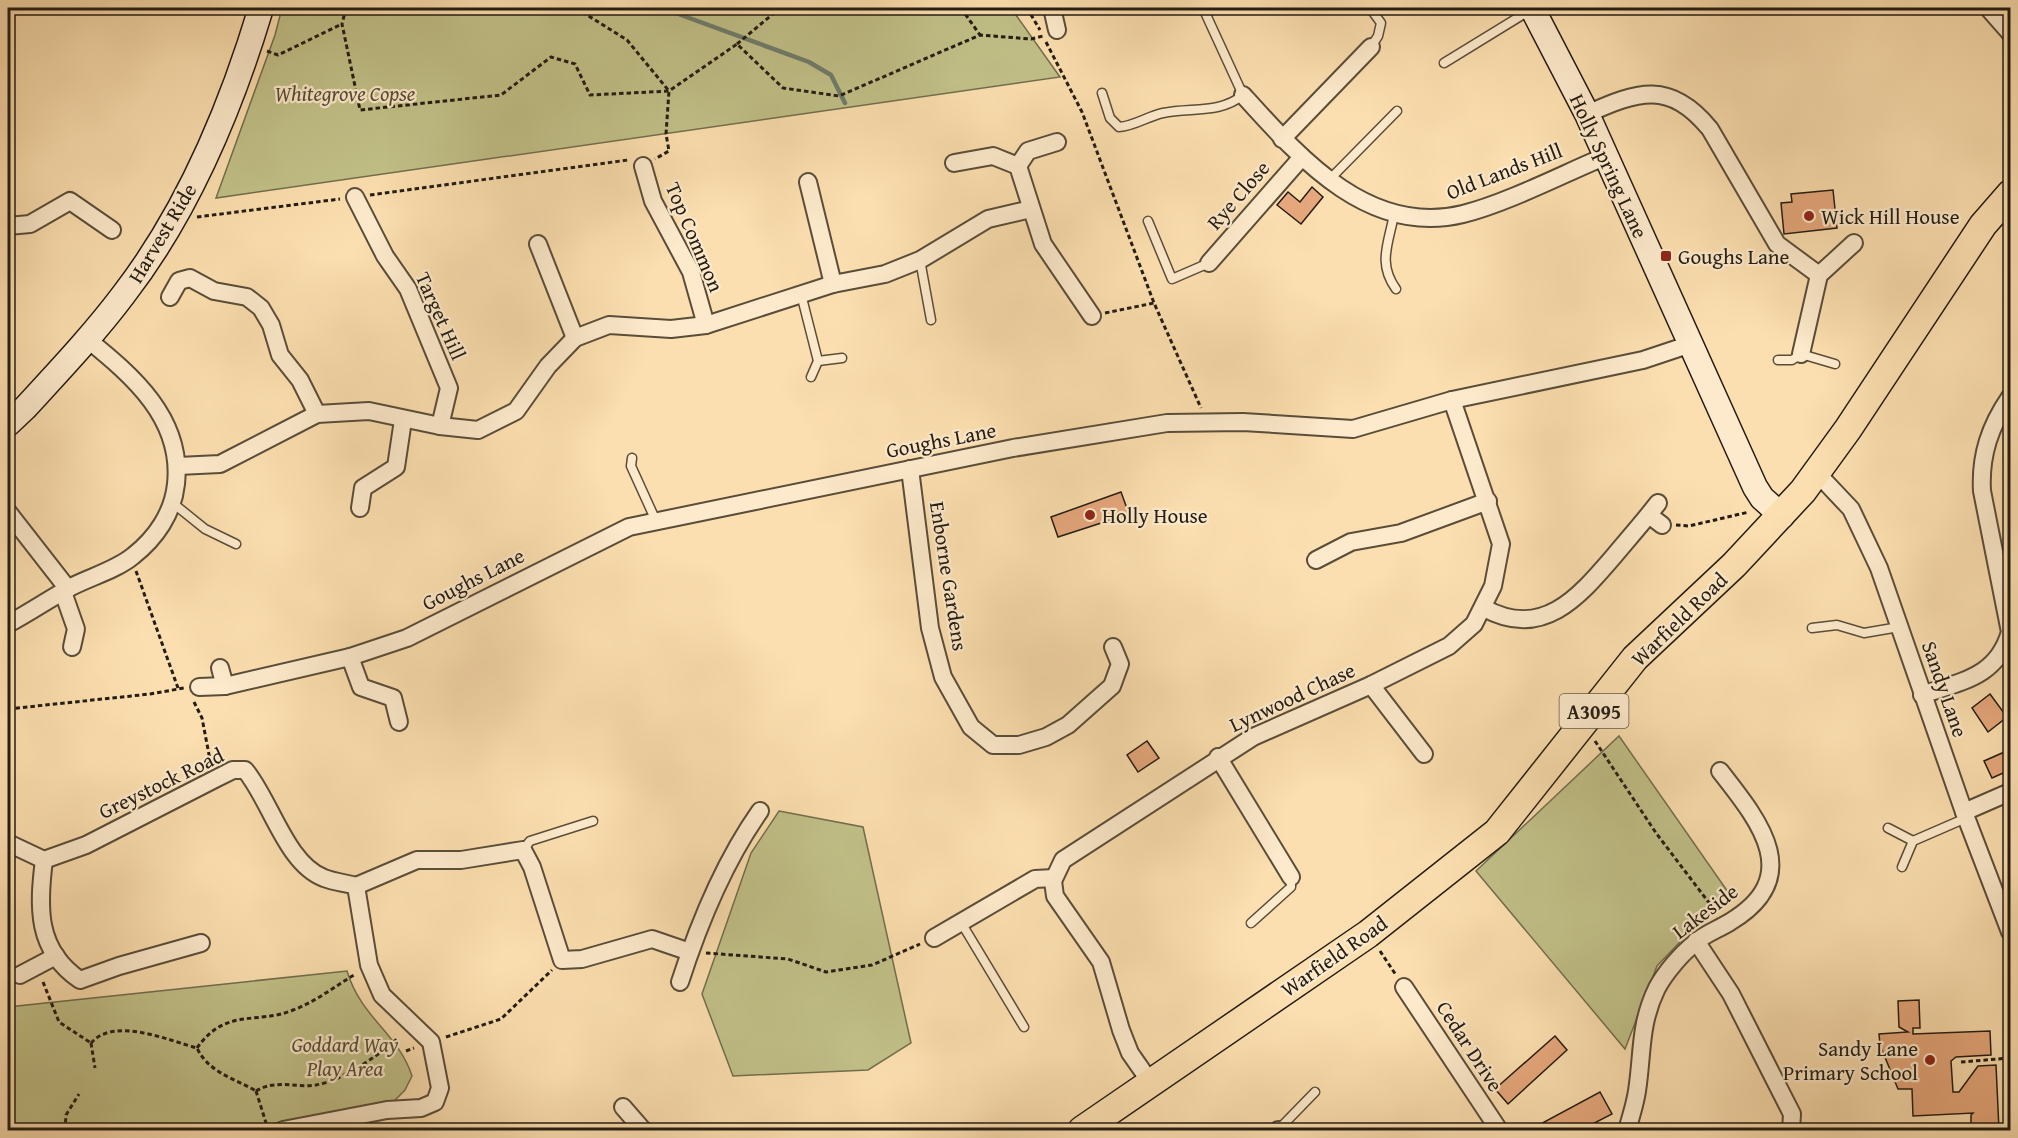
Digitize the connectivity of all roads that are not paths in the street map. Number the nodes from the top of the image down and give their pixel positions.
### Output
1 (261, 8) edge
2 (1052, 8) edge
3 (1203, 8) edge
4 (1370, 8) edge
5 (1532, 8) edge
6 (1988, 8) edge
7 (1050, 33) road end
8 (2010, 33) edge
9 (1371, 47) joint
10 (1444, 63) dead end
11 (1102, 93) dead end
12 (1243, 95) junction
13 (1397, 111) dead end
14 (1587, 114) junction
15 (1282, 138) junction
16 (1057, 142) dead end
17 (1606, 156) junction
18 (1302, 157) junction
19 (954, 163) dead end
20 (643, 166) road end
21 (1018, 166) junction
22 (1330, 179) junction
23 (808, 182) dead end
24 (2010, 194) edge
25 (355, 197) road end
26 (1031, 209) junction
27 (1394, 214) junction
28 (1148, 221) dead end
29 (8, 226) edge
30 (112, 230) dead end
31 (1854, 243) dead end
32 (538, 244) dead end
33 (920, 260) junction
34 (1209, 263) joint
35 (1819, 275) junction
36 (833, 284) junction
37 (1396, 289) dead end
38 (801, 294) junction
39 (170, 297) dead end
40 (1092, 316) road end
41 (931, 320) dead end
42 (706, 325) junction
43 (575, 338) junction
44 (87, 339) junction
45 (1691, 344) junction
46 (1801, 354) junction
47 (842, 358) dead end
48 (1778, 360) dead end
49 (818, 361) junction
50 (1835, 364) dead end
51 (811, 377) dead end
52 (2010, 397) edge
53 (1452, 400) junction
54 (318, 414) junction
55 (403, 420) junction
56 (8, 424) edge
57 (440, 426) junction
58 (632, 458) dead end
59 (178, 466) junction
60 (910, 469) junction
61 (1817, 473) junction
62 (1488, 501) junction
63 (174, 504) junction
64 (360, 508) dead end
65 (8, 512) edge
66 (1770, 513) junction
67 (1656, 514) road end
68 (656, 521) junction
69 (236, 544) dead end
70 (1316, 560) dead end
71 (2006, 579) edge
72 (66, 590) junction
73 (1484, 608) junction
74 (8, 624) edge
75 (1899, 627) junction
76 (1812, 628) dead end
77 (72, 647) dead end
78 (1113, 647) dead end
79 (350, 657) junction
80 (220, 668) dead end
81 (1371, 685) junction
82 (225, 686) junction
83 (196, 691) road end
84 (1922, 694) junction
85 (399, 722) dead end
86 (1424, 753) dead end
87 (1218, 757) junction
88 (1720, 771) dead end
89 (2010, 792) edge
90 (760, 811) dead end
91 (1965, 815) junction
92 (593, 821) dead end
93 (1888, 828) dead end
94 (1913, 841) junction
95 (8, 843) edge
96 (523, 850) junction
97 (44, 860) junction
98 (1902, 867) dead end
99 (1291, 877) joint
100 (1054, 878) junction
101 (356, 886) junction
102 (1251, 923) dead end
103 (962, 924) junction
104 (2010, 932) edge
105 (934, 938) road end
106 (1696, 941) junction
107 (201, 942) dead end
108 (690, 952) junction
109 (56, 956) junction
110 (20, 975) dead end
111 (680, 982) dead end
112 (1404, 987) road end
113 (1024, 1027) dead end
114 (1151, 1083) junction
115 (1315, 1092) dead end
116 (623, 1107) dead end
117 (1278, 1130) edge
118 (283, 1131) edge
119 (643, 1131) edge
120 (1082, 1131) edge
121 (1499, 1131) edge
122 (1627, 1131) edge
123 (1791, 1131) edge

1 - 44 street, Harvest Ride
2 - 7 street
3 - 12 lane
4 - 9 lane
5 - 10 lane
5 - 14 street, Holly Spring Lane
6 - 8 street
9 - 15 street
11 - 12 lane
12 - 15 street, Old Lands Hill
13 - 22 lane
14 - 17 street, Holly Spring Lane
14 - 35 street
15 - 18 street, Old Lands Hill
16 - 21 street
17 - 27 street, Old Lands Hill
17 - 45 street, Holly Spring Lane
18 - 22 street, Old Lands Hill
18 - 34 street, Rye Close
19 - 21 street
20 - 42 street, Top Common
21 - 26 street
22 - 27 street, Old Lands Hill
23 - 36 street
24 - 61 main road, Warfield Road / A3095
25 - 57 street, Target Hill
26 - 33 street, Top Common
26 - 40 street
27 - 37 lane
28 - 34 lane
29 - 30 street
31 - 35 street
32 - 43 street
33 - 36 street, Top Common
33 - 41 lane
35 - 46 street
36 - 38 street, Top Common
38 - 42 street, Top Common
38 - 49 lane
39 - 54 street
42 - 43 street, Top Common
43 - 57 street, Top Common
44 - 56 street, Harvest Ride
44 - 59 street
45 - 53 street, Goughs Lane
45 - 66 street, Holly Spring Lane
46 - 48 lane
46 - 50 lane
47 - 49 lane
49 - 51 lane
52 - 71 street
53 - 60 street, Goughs Lane
53 - 62 street, Lynwood Chase
54 - 55 street, Top Common
54 - 59 street, Top Common
55 - 57 street, Top Common
55 - 64 street
58 - 68 lane
59 - 63 street
60 - 68 street, Goughs Lane
60 - 78 street, Enborne Gardens
61 - 66 main road, Warfield Road / A3095
61 - 75 street, Sandy Lane
62 - 70 street
62 - 73 street, Lynwood Chase
63 - 69 lane
63 - 72 street
65 - 72 street
66 - 114 main road, Warfield Road / A3095
67 - 73 street
68 - 79 street, Goughs Lane
71 - 84 street
72 - 74 street
72 - 77 street
73 - 81 street, Lynwood Chase
75 - 76 lane
75 - 84 street, Sandy Lane
79 - 82 street, Goughs Lane
79 - 85 street
80 - 82 street
81 - 86 street
81 - 87 street, Lynwood Chase
82 - 83 street, Goughs Lane
84 - 91 street, Sandy Lane
87 - 99 street
87 - 100 street, Lynwood Chase
88 - 106 street, Lakeside
89 - 91 street
90 - 108 street
91 - 94 lane
91 - 104 street, Sandy Lane
92 - 96 lane
93 - 94 lane
94 - 98 lane
95 - 97 street
96 - 101 street
96 - 108 street
97 - 101 street, Greystock Road
97 - 109 street
99 - 102 lane
100 - 103 street
100 - 114 street
101 - 118 street
103 - 105 street
103 - 113 lane
106 - 122 street, Lakeside
106 - 123 street
107 - 109 street
108 - 111 street
109 - 110 street
112 - 121 street, Cedar Drive
114 - 120 main road, Warfield Road / A3095
115 - 117 lane
116 - 119 street

